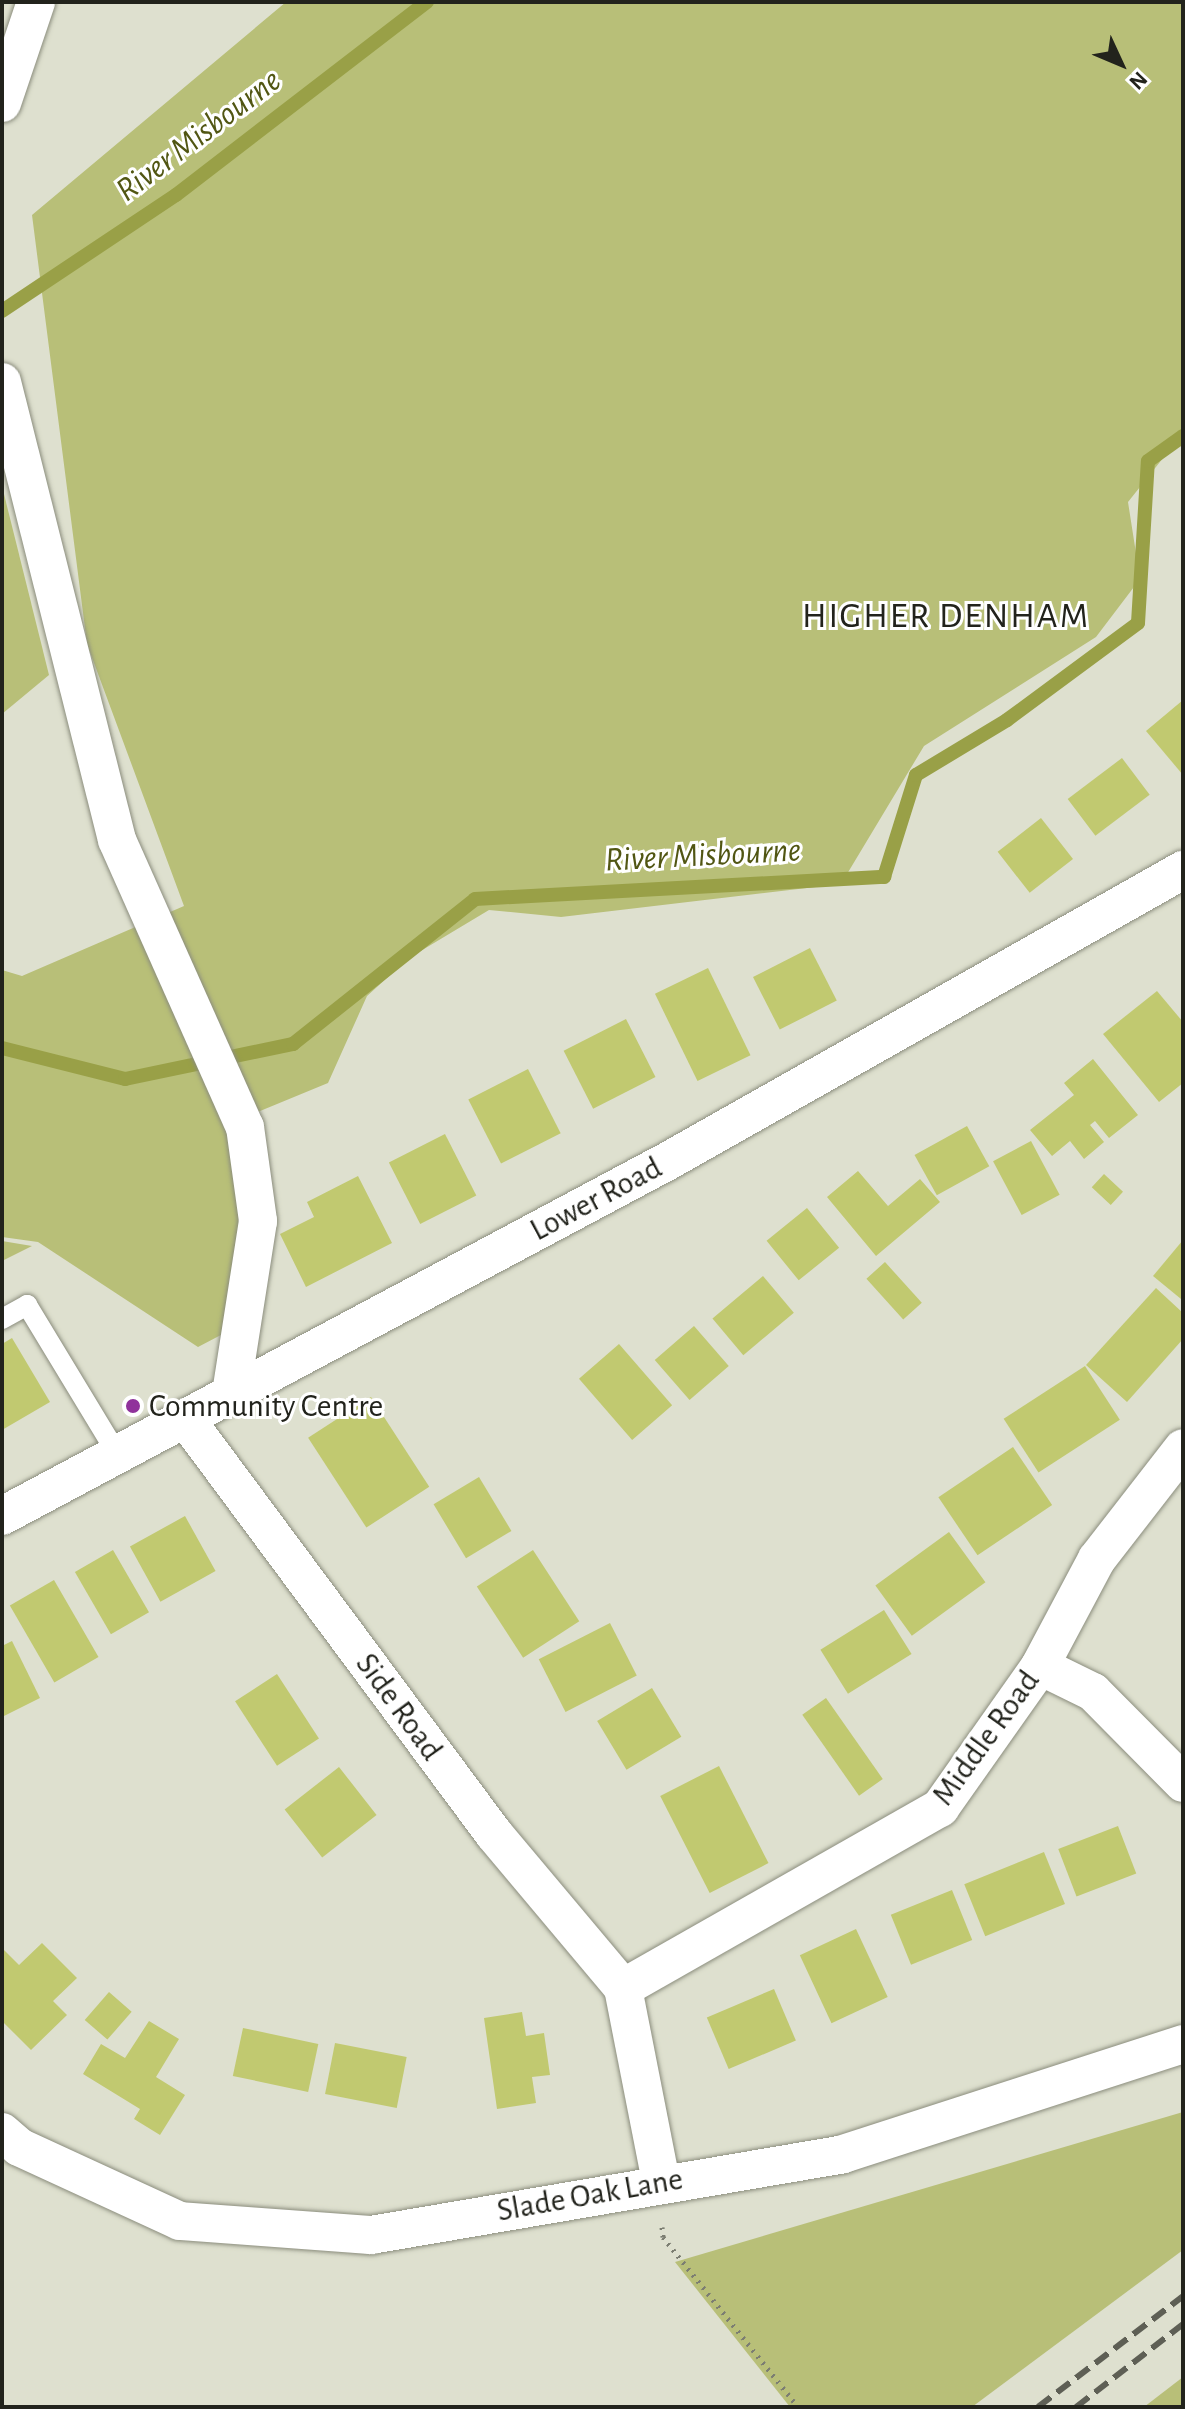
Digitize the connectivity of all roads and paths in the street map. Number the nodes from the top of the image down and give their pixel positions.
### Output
1 (36, 2) edge
2 (2, 103) edge
3 (2, 383) edge
4 (1183, 870) edge
5 (2, 1319) edge
6 (231, 1394) junction
7 (185, 1418) junction
8 (1183, 1448) edge
9 (118, 1455) junction
10 (2, 1516) edge
11 (1040, 1666) junction
12 (1183, 1783) edge
13 (623, 1988) junction
14 (1183, 2044) edge
15 (2, 2132) edge
16 (661, 2182) junction
17 (798, 2407) edge

1 - 2 street
3 - 6 street
4 - 6 street, Lower Road
5 - 9 lane
6 - 7 street, Lower Road
7 - 9 street, Lower Road
7 - 13 street, Side Road
8 - 11 street, Middle Road
9 - 10 street, Lower Road
11 - 12 street
11 - 13 street, Middle Road
13 - 16 street
14 - 16 street, Slade Oak Lane
15 - 16 street, Slade Oak Lane
16 - 17 path

